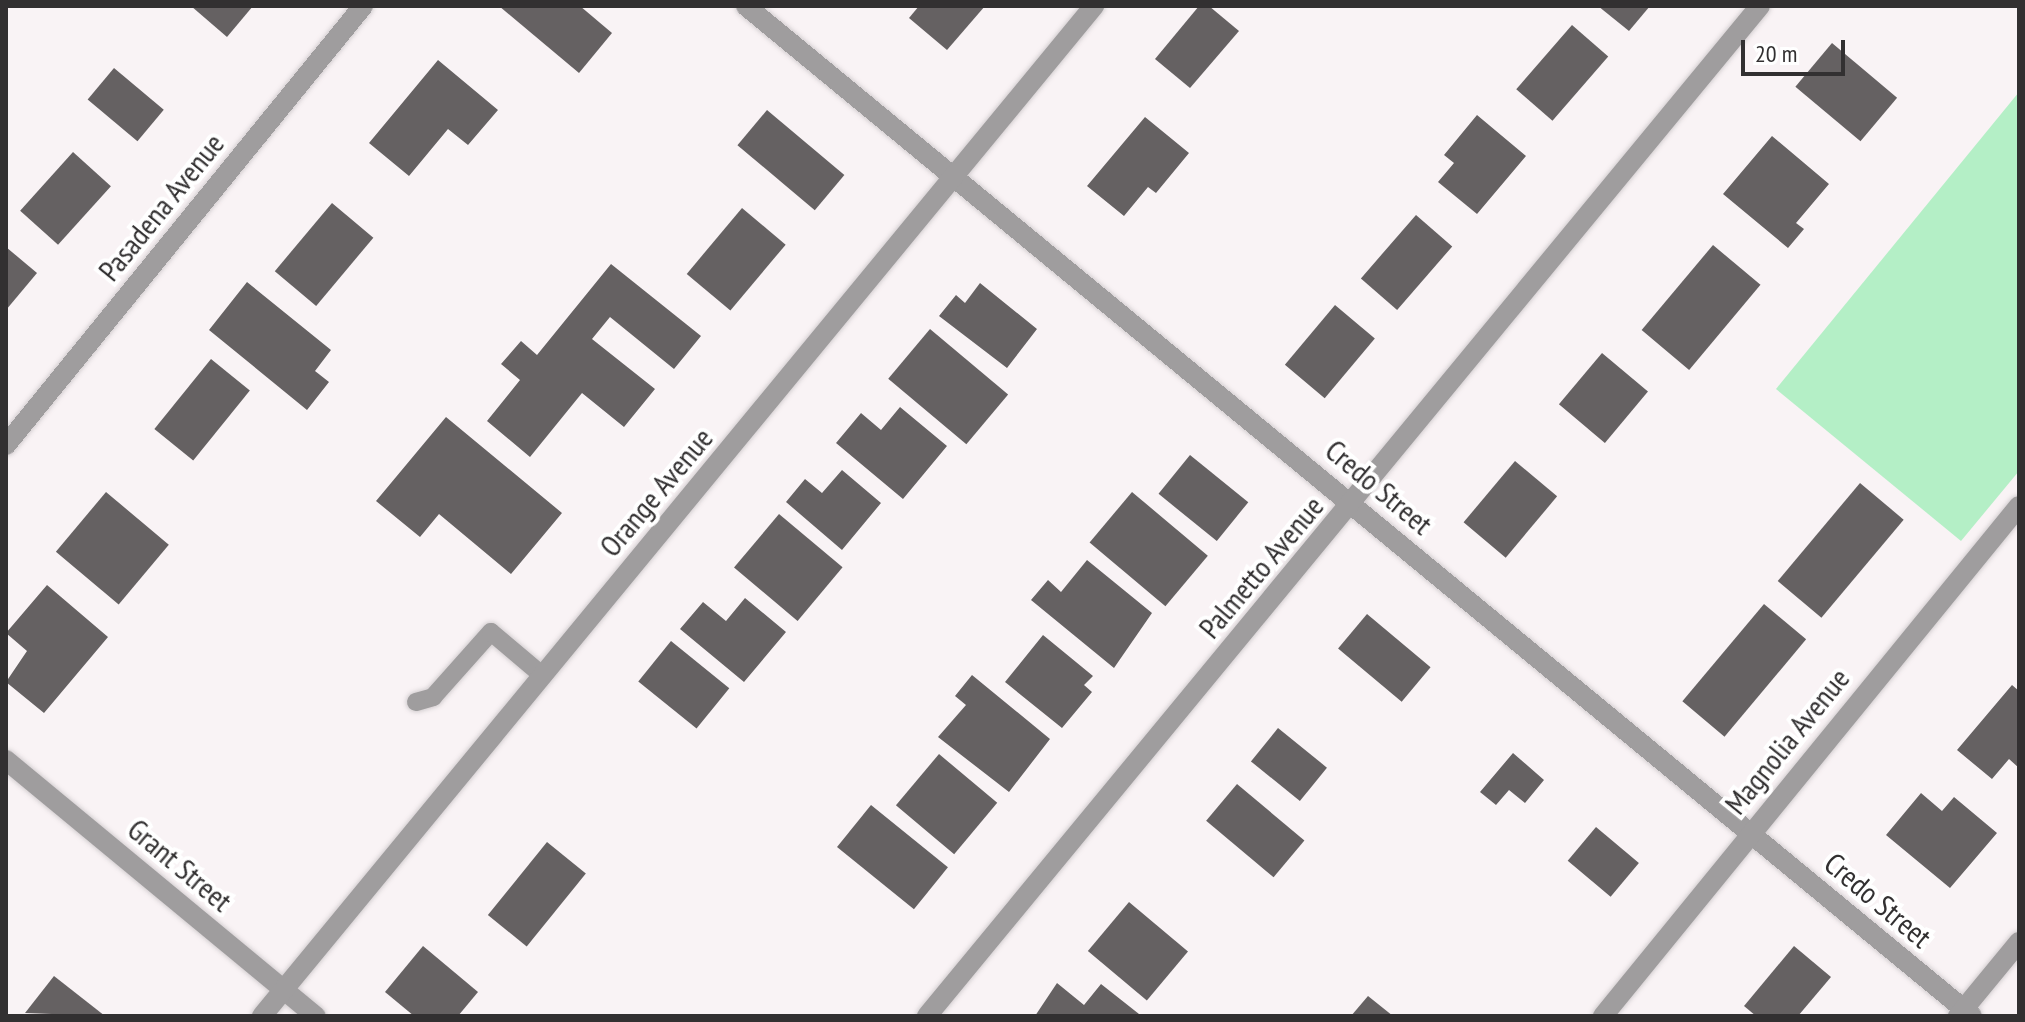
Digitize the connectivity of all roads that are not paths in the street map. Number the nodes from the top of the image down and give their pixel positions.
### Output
1 (363, 6) edge
2 (746, 6) edge
3 (1094, 6) edge
4 (1760, 6) edge
5 (954, 178) junction
6 (6, 445) edge
7 (1352, 504) junction
8 (2019, 506) edge
9 (543, 676) junction
10 (416, 702) dead end
11 (6, 760) edge
12 (1750, 833) junction
13 (2019, 942) edge
14 (284, 990) junction
15 (1964, 1014) edge
16 (262, 1016) edge
17 (316, 1016) edge
18 (927, 1016) edge
19 (1603, 1016) edge

1 - 6 street, Pasadena Avenue
2 - 5 street, Credo Street
3 - 5 street, Orange Avenue
4 - 7 street, Palmetto Avenue
5 - 7 street, Credo Street
5 - 9 street, Orange Avenue
7 - 12 street, Credo Street
7 - 18 street, Palmetto Avenue
8 - 12 street, Magnolia Avenue
9 - 10 lane
9 - 14 street, Orange Avenue
11 - 14 street, Grant Street
12 - 15 street, Credo Street
12 - 19 street, Magnolia Avenue
13 - 15 street
14 - 16 street, Orange Avenue
14 - 17 street, Grant Street

